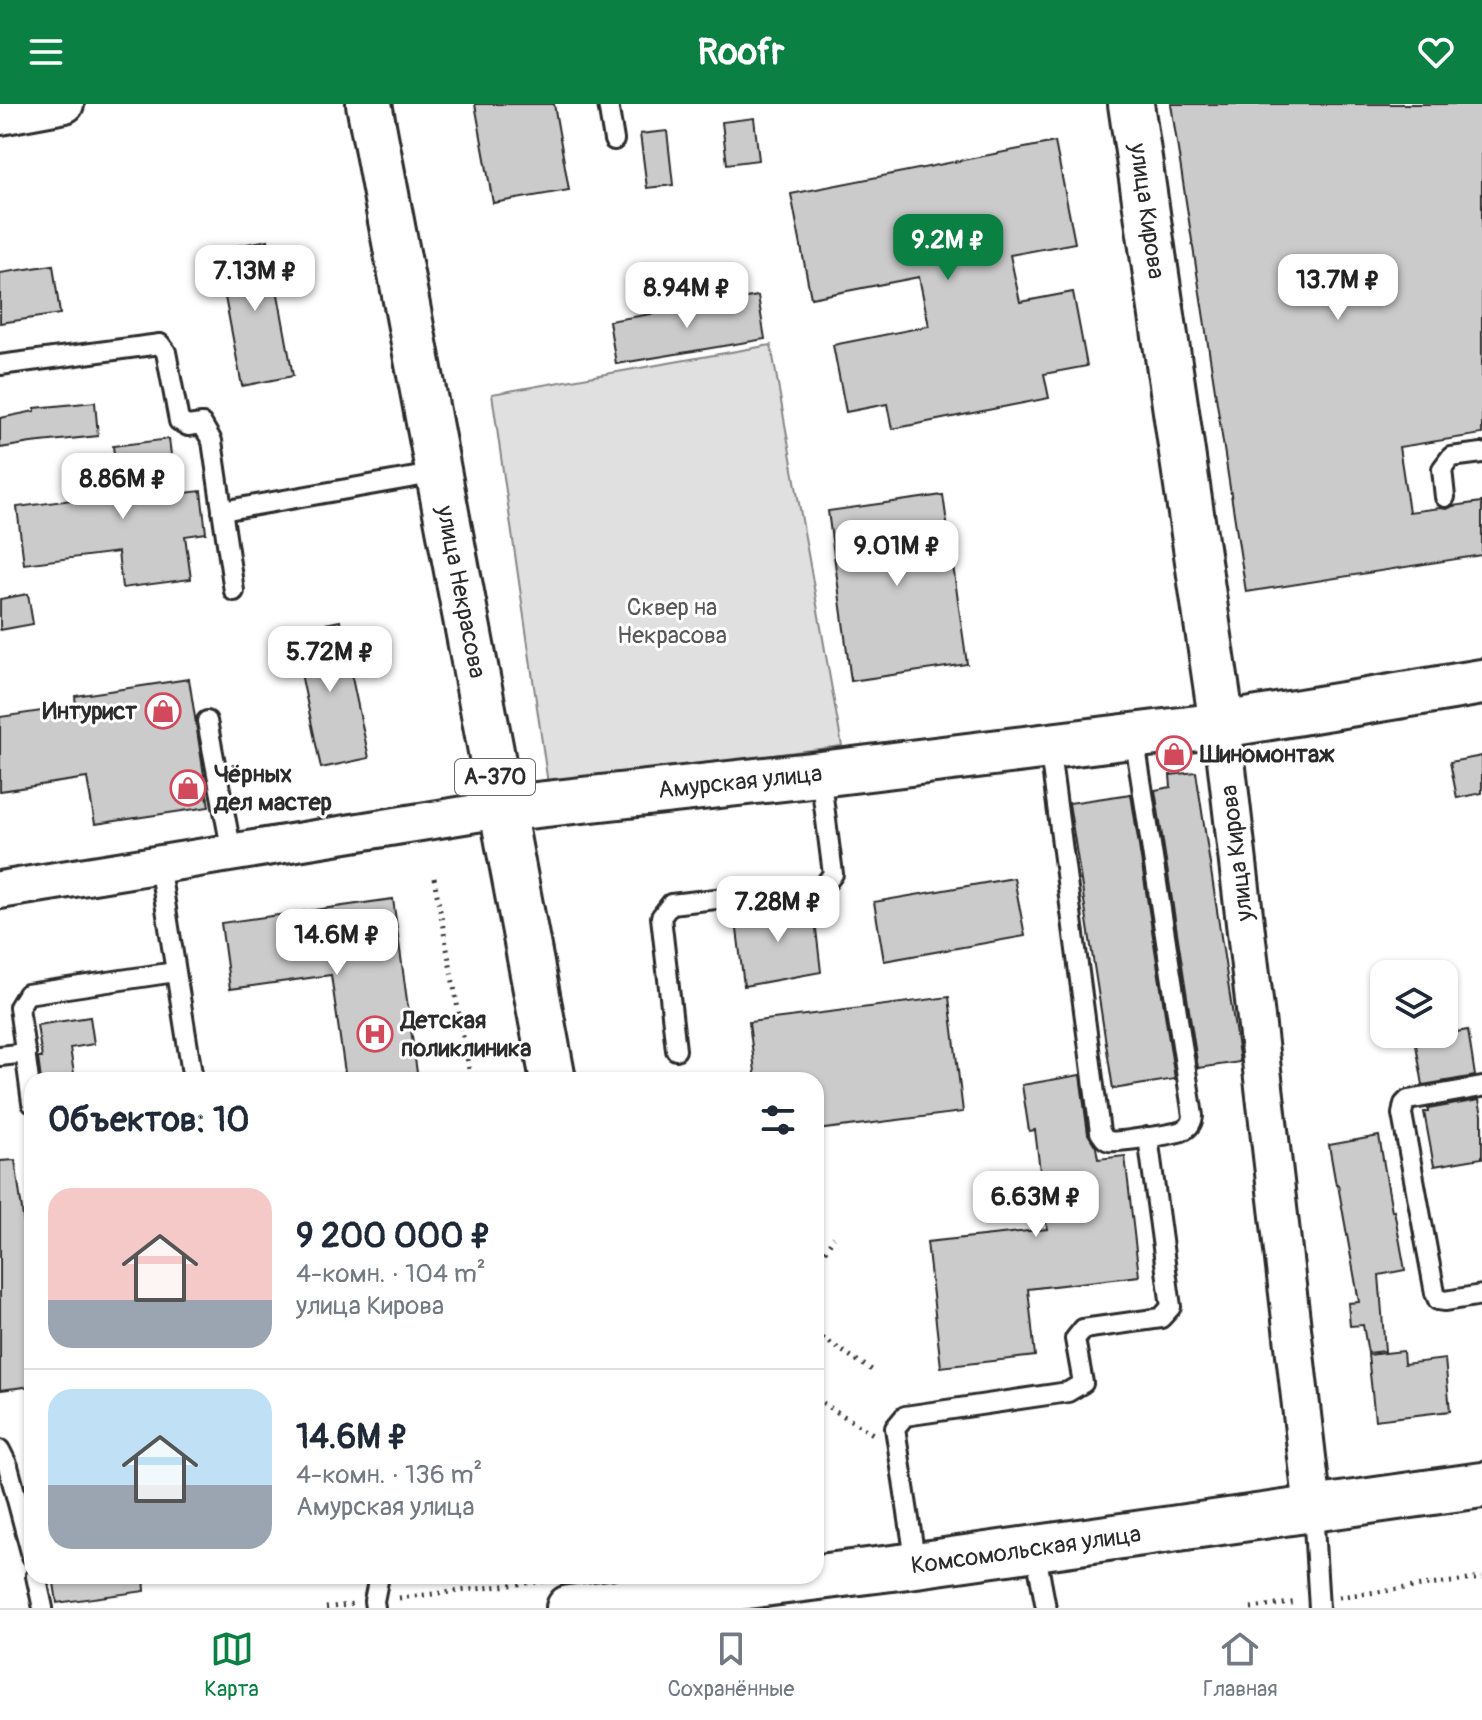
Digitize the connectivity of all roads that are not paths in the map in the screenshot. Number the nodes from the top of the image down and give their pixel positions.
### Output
1 (65, 104) edge
2 (369, 104) edge
3 (608, 104) edge
4 (1131, 104) edge
5 (0, 116) edge
6 (614, 140) dead end
7 (0, 365) edge
8 (1482, 453) edge
9 (438, 473) junction
10 (1445, 497) dead end
11 (222, 511) junction
12 (234, 591) dead end
13 (1482, 682) edge
14 (207, 721) dead end
15 (1222, 725) junction
16 (1134, 735) junction
17 (1049, 745) junction
18 (820, 774) junction
19 (501, 809) junction
20 (232, 853) junction
21 (159, 864) junction
22 (0, 890) edge
23 (175, 972) junction
24 (676, 1050) dead end
25 (26, 1053) junction
26 (0, 1056) edge
27 (28, 1072) edge
28 (192, 1072) edge
29 (551, 1072) edge
30 (1482, 1087) edge
31 (1148, 1137) junction
32 (1482, 1295) edge
33 (0, 1450) edge
34 (1482, 1485) edge
35 (1313, 1509) junction
36 (24, 1522) edge
37 (1035, 1549) junction
38 (916, 1565) junction
39 (824, 1575) edge
40 (38, 1584) edge
41 (378, 1584) edge
42 (744, 1584) edge
43 (560, 1594) edge
44 (653, 1594) edge
45 (1319, 1604) edge
46 (374, 1605) edge
47 (43, 1608) edge
48 (1046, 1608) edge

1 - 5 street
2 - 9 main road, улица Некрасова / А-370
3 - 6 lane
4 - 15 main road, улица Кирова
7 - 11 lane
8 - 10 lane
9 - 11 lane
9 - 19 main road, улица Некрасова / А-370
11 - 12 lane
13 - 15 main road, Амурская улица
14 - 20 lane
15 - 16 main road, Амурская улица
15 - 35 street, улица Кирова
16 - 17 main road, Амурская улица
16 - 31 lane
17 - 18 main road, Амурская улица
17 - 31 lane
18 - 19 main road, Амурская улица
18 - 24 lane
19 - 20 street, Амурская улица
19 - 29 main road, улица Некрасова / А-370
20 - 21 street, Амурская улица
21 - 22 street, Амурская улица
21 - 23 lane
23 - 25 lane
23 - 28 lane
25 - 26 lane
25 - 27 lane
30 - 32 lane
31 - 38 lane
33 - 36 lane
34 - 35 main road, Комсомольская улица
35 - 37 main road, Комсомольская улица
35 - 45 lane
37 - 38 main road, Комсомольская улица
37 - 48 lane
38 - 39 main road, Комсомольская улица
40 - 47 lane
41 - 46 lane
42 - 44 main road, Комсомольская улица
43 - 44 main road, Комсомольская улица

